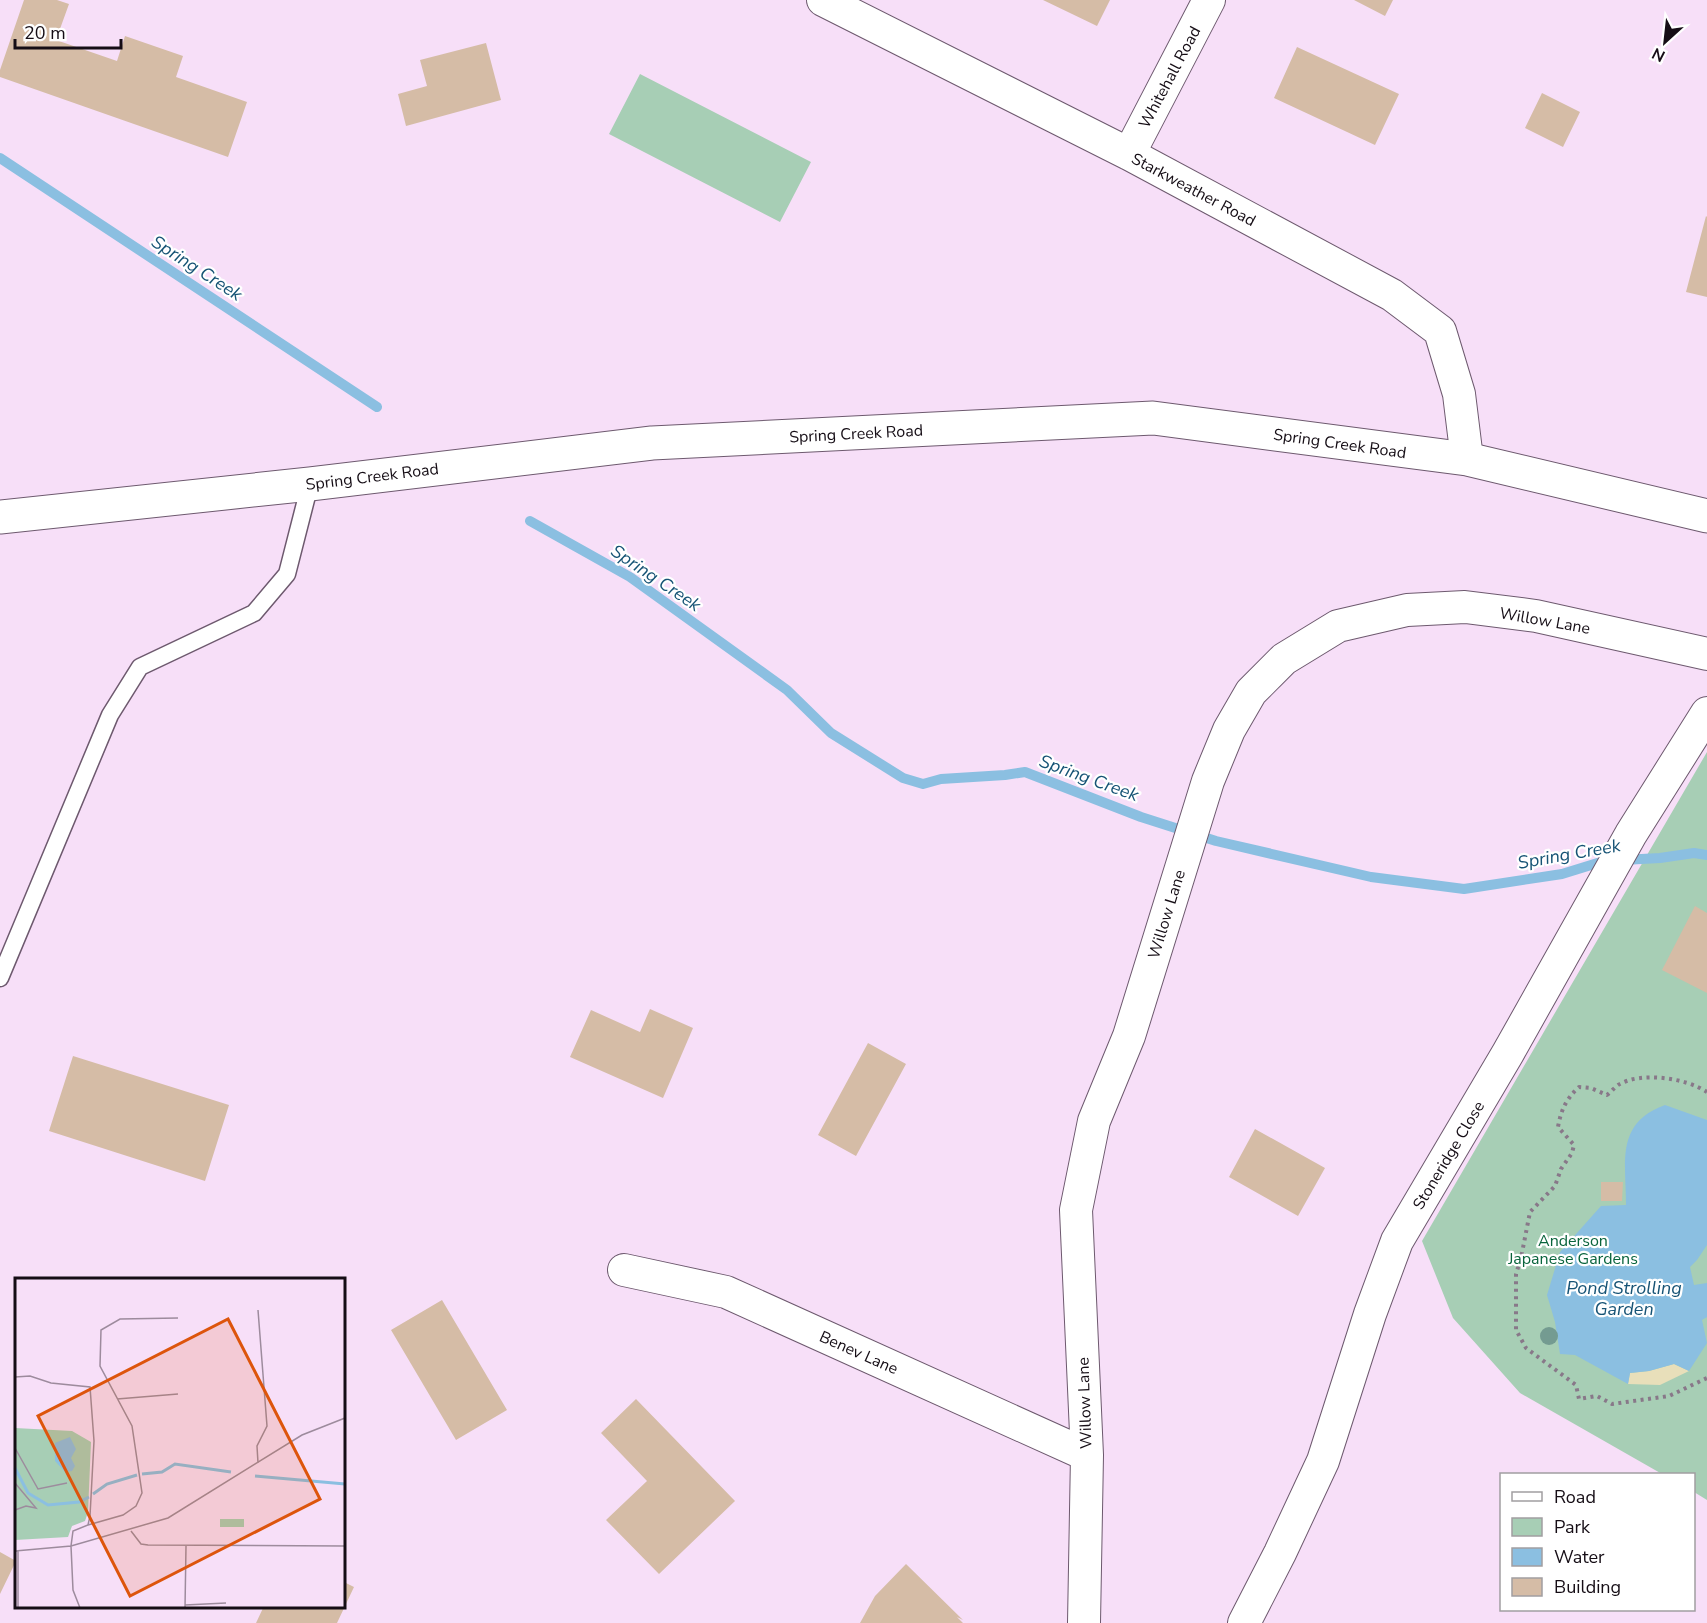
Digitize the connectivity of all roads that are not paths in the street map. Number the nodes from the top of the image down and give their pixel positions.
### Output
1 (823, 0) edge
2 (1209, 0) edge
3 (1129, 154) junction
4 (1467, 459) junction
5 (310, 484) junction
6 (1707, 516) edge
7 (0, 517) edge
8 (1707, 654) edge
9 (1707, 713) edge
10 (0, 978) edge
11 (624, 1270) dead end
12 (1087, 1455) junction
13 (1084, 1623) edge
14 (1244, 1623) edge

1 - 3 street, Starkweather Road
2 - 3 street, Whitehall Road
3 - 4 street, Starkweather Road
4 - 5 main road, Spring Creek Road
4 - 6 main road, Spring Creek Road
5 - 7 main road, Spring Creek Road
5 - 10 lane
8 - 12 street, Willow Lane
9 - 14 street, Stoneridge Close
11 - 12 street, Benev Lane
12 - 13 street, Willow Lane

